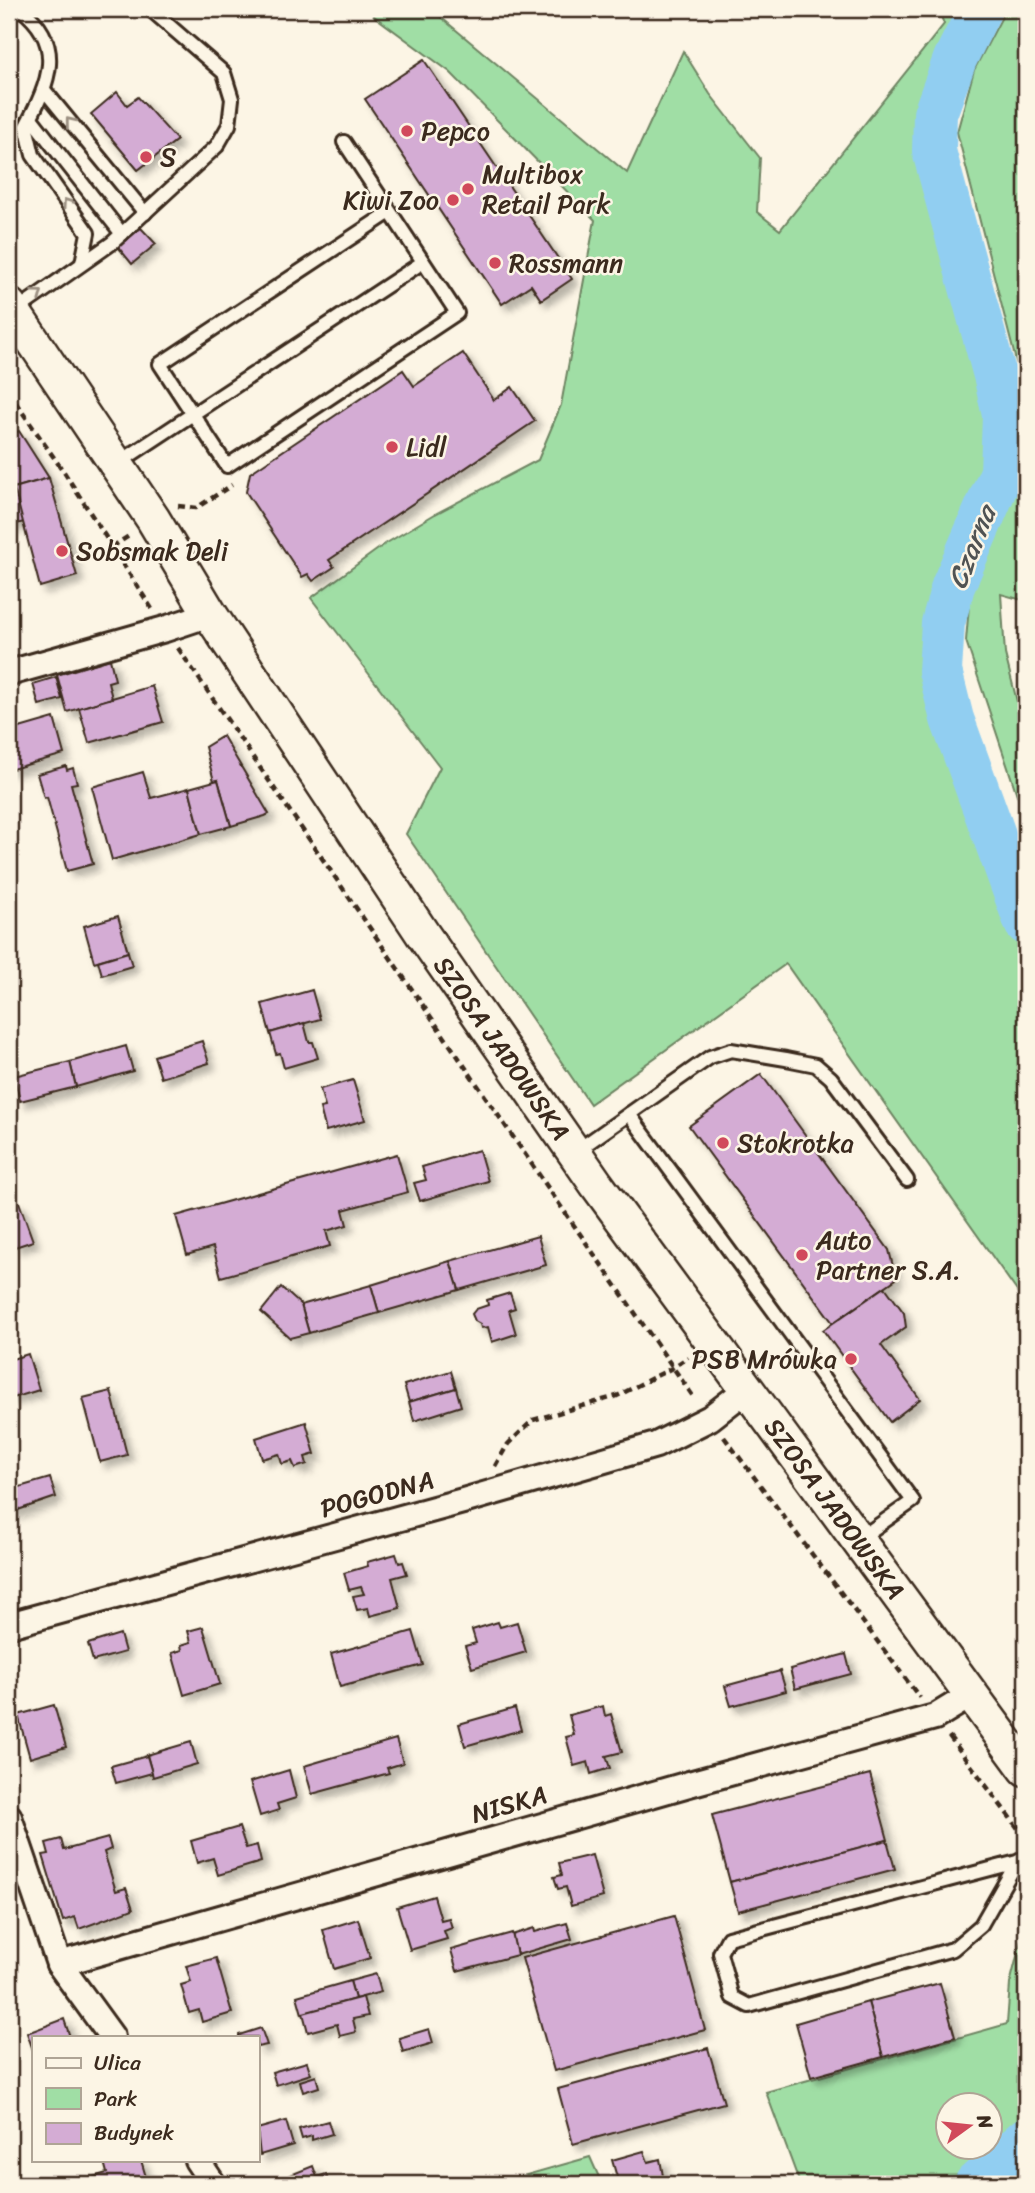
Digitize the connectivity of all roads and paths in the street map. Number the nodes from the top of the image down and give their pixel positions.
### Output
1 (20, 9) edge
2 (150, 9) edge
3 (36, 14) edge
4 (45, 91) junction
5 (31, 118) junction
6 (344, 142) dead end
7 (390, 212) junction
8 (145, 213) junction
9 (122, 234) junction
10 (423, 262) junction
11 (82, 263) junction
12 (11, 308) edge
13 (9, 393) edge
14 (193, 414) junction
15 (116, 465) junction
16 (239, 480) dead end
17 (173, 505) dead end
18 (137, 530) dead end
19 (112, 547) junction
20 (210, 614) junction
21 (165, 629) junction
22 (9, 673) edge
23 (629, 1114) junction
24 (574, 1152) junction
25 (907, 1180) dead end
26 (711, 1340) junction
27 (672, 1368) junction
28 (747, 1390) junction
29 (710, 1418) junction
30 (495, 1467) dead end
31 (858, 1540) junction
32 (9, 1625) edge
33 (971, 1695) junction
34 (935, 1717) junction
35 (1026, 1769) edge
36 (9, 1817) edge
37 (1026, 1839) edge
38 (1022, 1859) edge
39 (59, 1964) junction
40 (111, 2036) edge
41 (198, 2162) edge
42 (213, 2184) edge

1 - 3 lane
2 - 8 lane
3 - 4 lane
4 - 5 lane
8 -> 4 lane
5 - 9 lane
11 -> 5 lane
6 - 7 lane
7 - 10 lane
7 - 14 lane
8 - 9 lane
9 - 11 lane
10 - 14 lane
10 - 14 lane
12 -> 11 lane
12 - 15 main road, SZOSA JADOWSKA
13 - 19 path
14 - 15 lane
15 - 20 main road, SZOSA JADOWSKA
16 - 17 path
18 - 19 path
19 - 21 path
20 - 21 street
20 - 24 main road, SZOSA JADOWSKA
21 - 22 street
21 - 27 path
23 - 24 lane
23 - 25 lane
23 - 31 lane
24 - 26 main road, SZOSA JADOWSKA
26 - 27 path
26 - 28 main road, SZOSA JADOWSKA
27 - 29 path
27 - 30 path
28 - 29 street, POGODNA
28 - 31 main road, SZOSA JADOWSKA
29 - 32 street, POGODNA
29 - 34 path
31 - 33 main road, SZOSA JADOWSKA
33 - 34 street, NISKA
33 - 35 main road, SZOSA JADOWSKA
34 - 37 path
34 - 39 street, NISKA
36 - 39 street
38 - 38 lane
39 - 40 street
41 - 42 street

